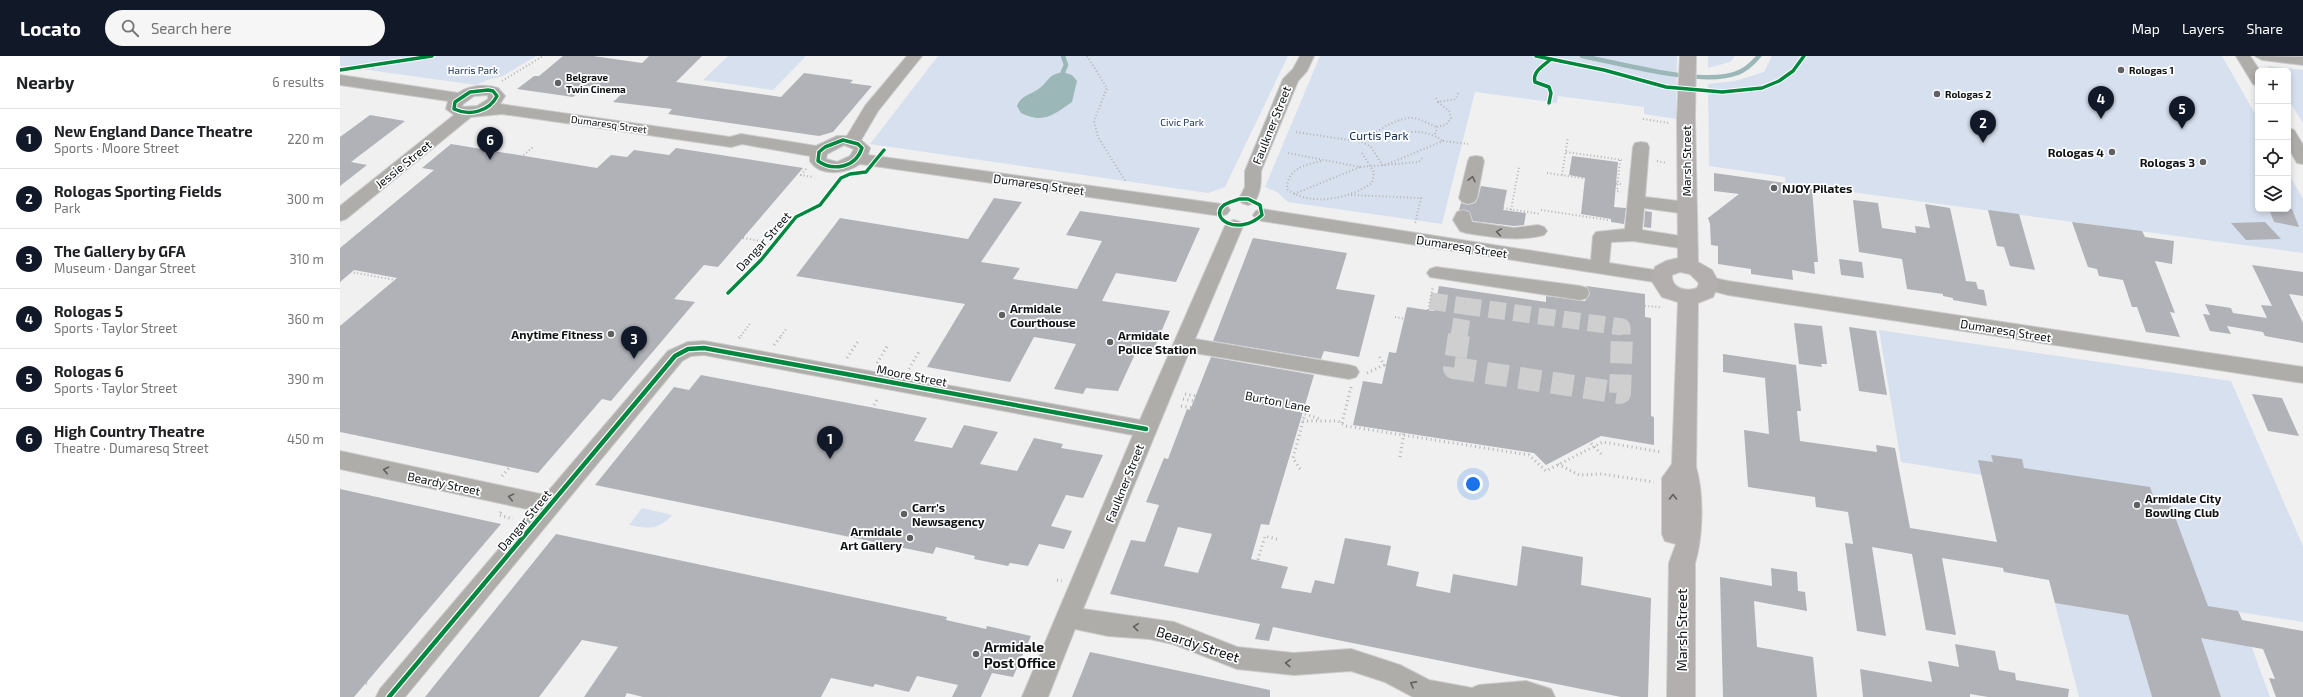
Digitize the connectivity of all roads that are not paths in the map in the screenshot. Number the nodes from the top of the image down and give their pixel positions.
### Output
1 (915, 56) edge
2 (1307, 56) edge
3 (1688, 56) edge
4 (2243, 56) edge
5 (2262, 56) edge
6 (2303, 61) edge
7 (2255, 77) edge
8 (340, 80) edge
9 (499, 88) junction
10 (459, 98) junction
11 (471, 112) junction
12 (2291, 138) edge
13 (741, 139) junction
14 (852, 142) junction
15 (1641, 147) dead end
16 (818, 152) junction
17 (858, 159) junction
18 (2303, 159) edge
19 (1476, 161) dead end
20 (1636, 194) junction
21 (1248, 199) junction
22 (1687, 208) junction
23 (1221, 210) junction
24 (340, 215) edge
25 (1262, 215) junction
26 (1539, 222) road end
27 (1234, 226) junction
28 (1633, 235) junction
29 (1687, 243) junction
30 (1492, 250) junction
31 (1688, 266) junction
32 (1600, 267) junction
33 (1436, 273) dead end
34 (1661, 277) junction
35 (1488, 280) junction
36 (1709, 283) junction
37 (1580, 293) dead end
38 (1688, 297) junction
39 (1182, 344) junction
40 (675, 356) joint
41 (1349, 372) dead end
42 (2303, 375) edge
43 (1146, 429) junction
44 (340, 460) edge
45 (549, 505) junction
46 (1069, 617) junction
47 (389, 697) edge
48 (1035, 697) edge
49 (1464, 697) edge
50 (1479, 697) edge
51 (1542, 697) edge
52 (1681, 697) edge

1 - 14 street
2 - 21 street, Faulkner Street
3 - 22 main road, Marsh Street
4 - 7 street
5 - 6 street
8 - 10 street
9 - 10 street, Dumaresq Street
9 - 11 street, Jessie Street
9 - 13 street, Dumaresq Street
10 - 11 street
11 - 13 street, Dumaresq Street
11 - 24 street, Jessie Street
12 - 18 street
13 - 16 street, Dumaresq Street
14 - 16 street
14 - 17 street
15 - 20 street
16 - 17 street
17 - 23 street, Dumaresq Street
26 -> 19 street
20 - 22 street
20 - 28 street
21 - 23 street
21 - 25 street
22 - 29 main road, Marsh Street
23 - 27 street
25 - 27 street
25 - 30 street, Dumaresq Street
27 - 39 street, Faulkner Street
28 - 29 street
28 - 32 street
29 - 31 main road, Marsh Street
30 - 32 street, Dumaresq Street
30 - 35 street
31 - 34 main road
31 - 36 main road
32 - 34 street, Dumaresq Street
33 - 35 street
34 - 38 main road
35 - 37 street
36 - 38 main road
36 - 42 street, Dumaresq Street
38 - 52 main road, Marsh Street
39 - 41 street
39 - 43 street, Faulkner Street
40 - 43 street, Moore Street
40 - 45 street, Dangar Street
43 - 46 street, Faulkner Street
45 -> 44 street, Beardy Street
45 - 47 street, Dangar Street
46 - 48 street, Faulkner Street
49 -> 46 street, Beardy Street
50 - 51 street

